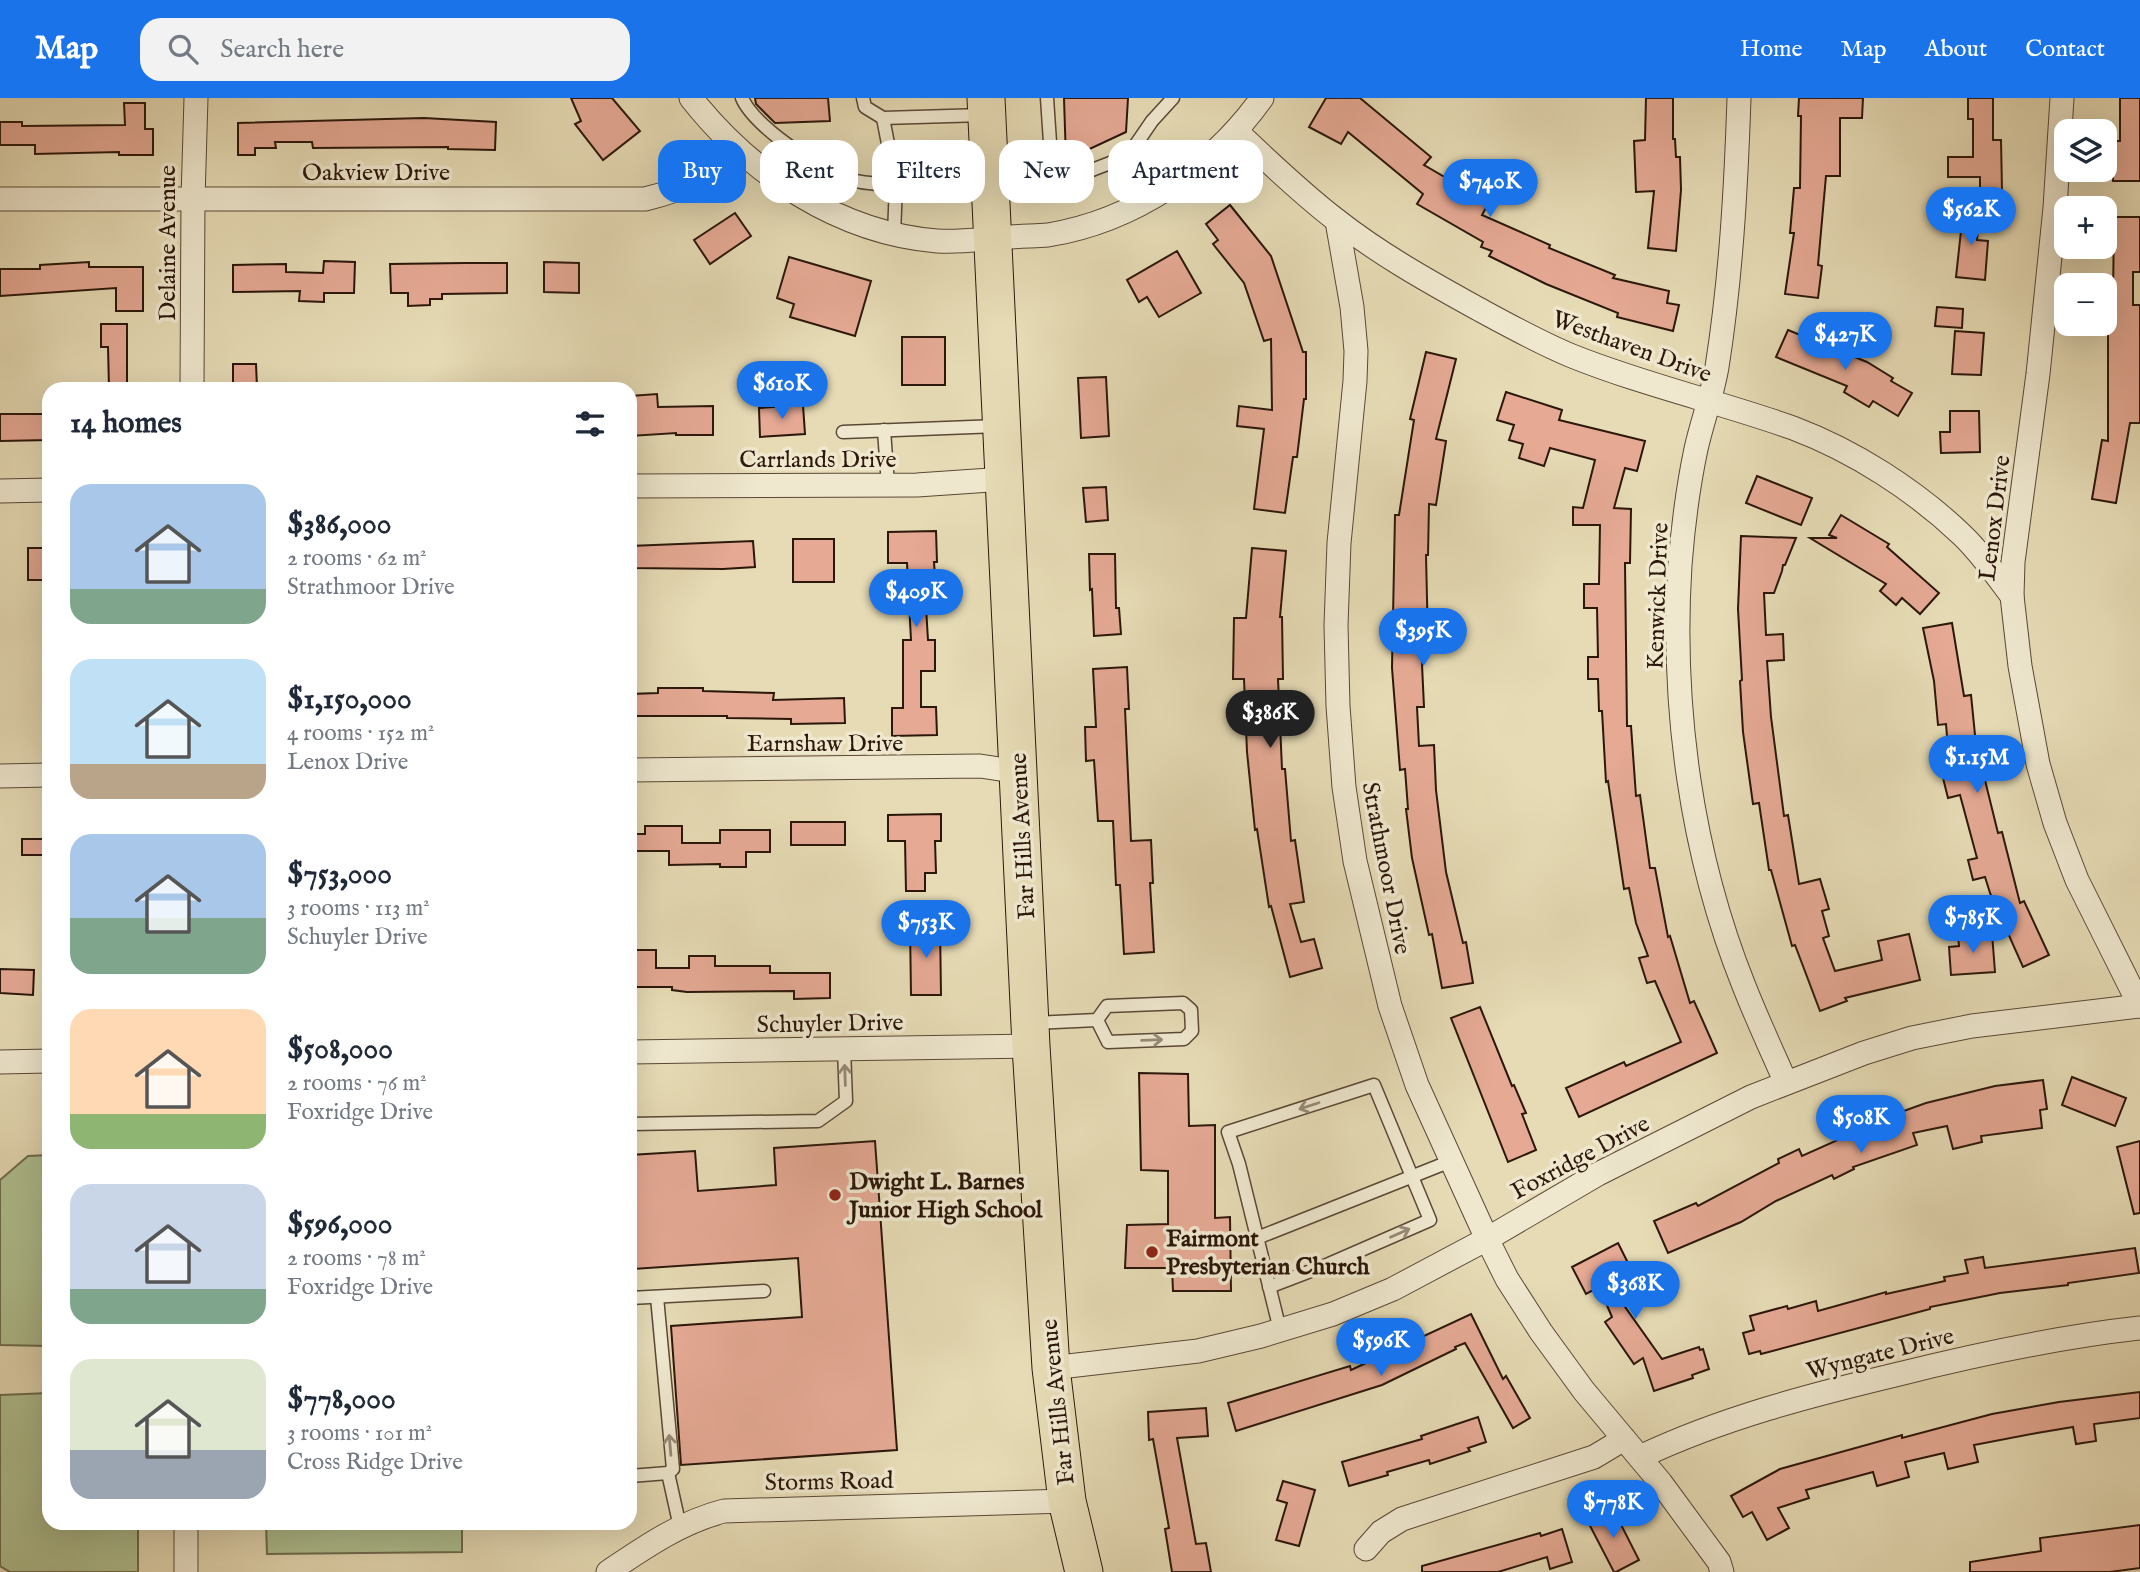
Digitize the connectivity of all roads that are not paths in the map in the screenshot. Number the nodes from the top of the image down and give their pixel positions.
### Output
1 (196, 98) edge
2 (691, 98) edge
3 (742, 98) edge
4 (863, 98) edge
5 (1047, 98) edge
6 (1173, 98) edge
7 (1262, 98) edge
8 (1739, 98) edge
9 (2062, 98) edge
10 (986, 106) edge
11 (883, 118) junction
12 (1237, 131) junction
13 (729, 140) edge
14 (887, 140) edge
15 (746, 156) edge
16 (872, 182) edge
17 (658, 196) edge
18 (0, 198) edge
19 (193, 198) junction
20 (895, 203) edge
21 (1337, 221) junction
22 (894, 234) junction
23 (992, 238) junction
24 (192, 382) edge
25 (1710, 402) junction
26 (1002, 426) junction
27 (884, 430) junction
28 (843, 432) dead end
29 (1005, 479) junction
30 (888, 485) junction
31 (637, 486) edge
32 (42, 490) edge
33 (0, 491) edge
34 (2012, 596) junction
35 (637, 770) edge
36 (1019, 772) junction
37 (42, 775) edge
38 (0, 776) edge
39 (2140, 1006) edge
40 (1097, 1020) junction
41 (1031, 1034) junction
42 (844, 1049) junction
43 (637, 1052) edge
44 (0, 1062) edge
45 (42, 1062) edge
46 (1786, 1083) junction
47 (637, 1124) edge
48 (1451, 1161) junction
49 (1412, 1177) junction
50 (1257, 1238) junction
51 (1487, 1240) junction
52 (1269, 1287) junction
53 (764, 1292) dead end
54 (657, 1297) junction
55 (637, 1298) edge
56 (2140, 1328) edge
57 (1280, 1330) junction
58 (1052, 1368) junction
59 (1624, 1439) junction
60 (1640, 1457) junction
61 (668, 1473) junction
62 (637, 1475) edge
63 (1067, 1501) junction
64 (680, 1527) junction
65 (186, 1530) edge
66 (1366, 1549) dead end
67 (186, 1572) edge
68 (608, 1572) edge
69 (1084, 1572) edge
70 (1722, 1572) edge

1 - 19 street, Delaine Avenue
2 - 13 street
3 - 16 lane
4 - 11 lane
5 - 6 lane
7 - 12 street
8 - 25 street, Kenwick Drive
9 - 34 street, Lenox Drive
10 - 11 lane
10 - 23 main road, Far Hills Avenue
11 - 14 lane
12 - 21 street, Westhaven Drive
12 - 23 street
15 - 22 street
17 - 19 street, Oakview Drive
18 - 19 street, Oakview Drive
19 - 24 street, Delaine Avenue
20 - 22 lane
21 - 25 street, Westhaven Drive
21 - 48 street, Strathmoor Drive
22 - 23 street
23 - 26 main road, Far Hills Avenue
25 - 34 street, Westhaven Drive
25 - 46 street, Kenwick Drive
26 - 27 lane
26 - 29 main road, Far Hills Avenue
27 - 28 lane
27 - 30 lane
29 - 30 street, Carrlands Drive
29 - 36 main road, Far Hills Avenue
30 - 31 street, Carrlands Drive
32 - 33 street
34 - 39 street, Lenox Drive
35 - 36 street, Earnshaw Drive
36 - 41 main road, Far Hills Avenue
37 - 38 street
39 - 46 street, Foxridge Drive
40 -> 40 lane
40 - 41 lane
41 - 42 street, Schuyler Drive
41 - 58 main road, Far Hills Avenue
42 - 43 street, Schuyler Drive
47 -> 42 lane
44 - 45 street
46 - 51 street, Foxridge Drive
48 - 49 lane
48 - 51 street, Strathmoor Drive
49 - 50 lane
49 -> 50 lane
52 -> 49 lane
50 - 52 lane
51 - 57 street, Foxridge Drive
51 - 59 street, Strathmoor Drive
52 - 57 lane
53 - 54 lane
54 - 55 lane
61 -> 54 lane
56 - 60 street, Wyngate Drive
57 - 58 street, Foxridge Drive
58 - 63 main road, Far Hills Avenue
59 - 60 street, Strathmoor Drive
59 - 66 street
60 - 70 street, Strathmoor Drive
61 - 62 lane
61 - 64 lane
63 - 64 street, Storms Road
63 - 69 main road, Far Hills Avenue
64 - 68 street, Storms Road
65 - 67 street

